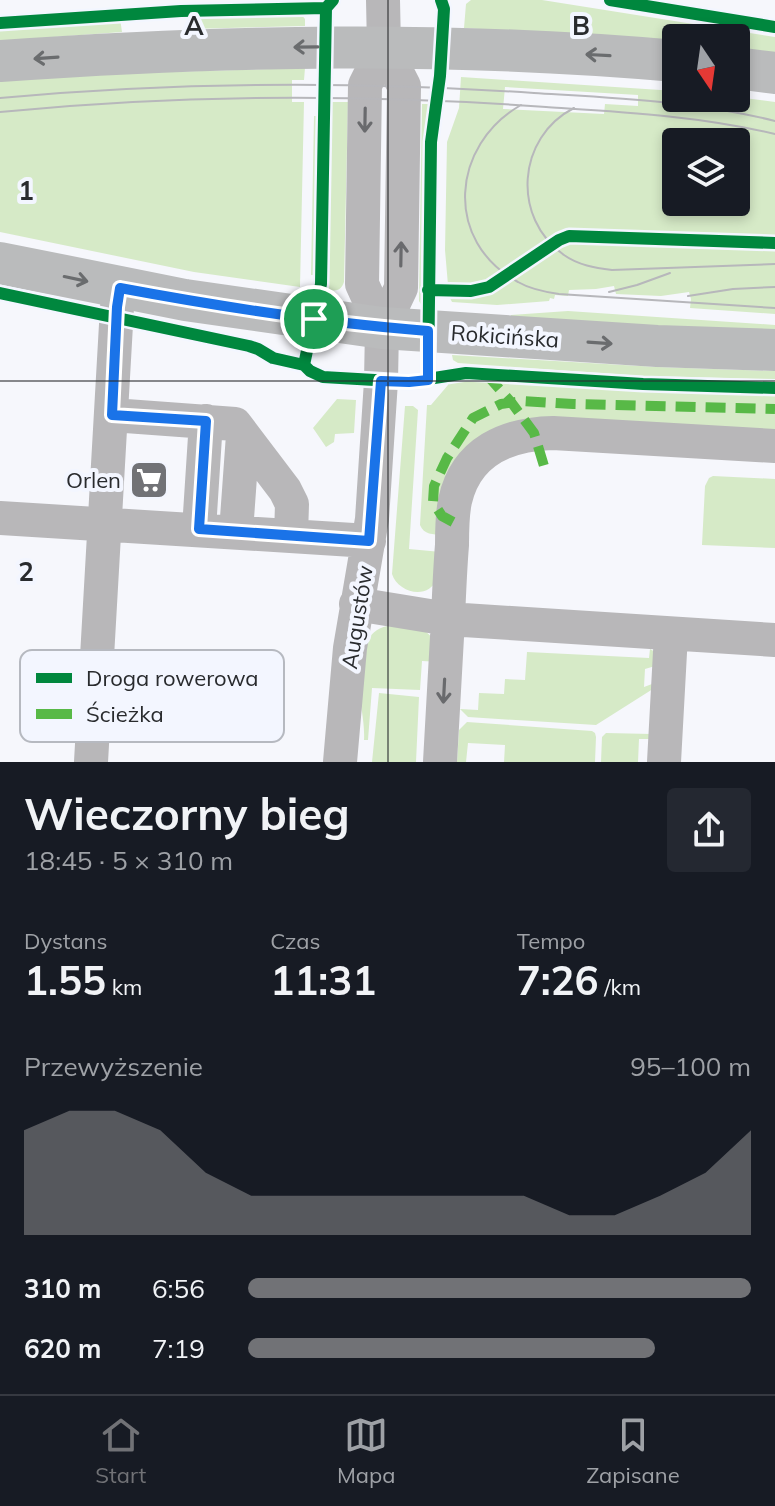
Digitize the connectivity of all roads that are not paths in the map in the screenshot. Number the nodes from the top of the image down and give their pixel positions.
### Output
1 (383, 0) edge
2 (384, 47) junction
3 (662, 60) edge
4 (0, 61) edge
5 (750, 70) edge
6 (775, 73) edge
7 (0, 263) edge
8 (120, 288) junction
9 (382, 328) junction
10 (775, 350) edge
11 (112, 415) junction
12 (206, 421) junction
13 (243, 435) junction
14 (775, 446) edge
15 (0, 518) edge
16 (105, 523) junction
17 (199, 529) junction
18 (236, 532) junction
19 (291, 536) junction
20 (369, 541) junction
21 (356, 604) junction
22 (448, 619) junction
23 (671, 634) junction
24 (775, 640) edge
25 (98, 650) edge
26 (92, 742) edge
27 (91, 762) edge
28 (340, 762) edge
29 (440, 762) edge
30 (664, 762) edge

1 - 2 street, Augustów
3 -> 2 main road
2 -> 4 main road
2 - 9 street, Augustów
5 - 6 main road
7 -> 8 main road, Rokicińska
8 - 9 main road, Rokicińska
8 - 11 street
9 -> 10 main road, Rokicińska
9 - 20 street, Augustów
11 - 12 street
11 - 16 street
12 - 13 street
12 - 17 street
13 - 18 street
13 - 19 street
14 - 22 street
15 - 16 street
16 - 17 street
16 - 25 street
17 - 18 street
18 - 19 street
19 - 20 street
20 - 21 street, Augustów
21 - 22 street
21 - 28 street, Augustów
22 - 23 street
22 -> 29 street
23 - 24 street
23 - 30 street
26 - 27 street

